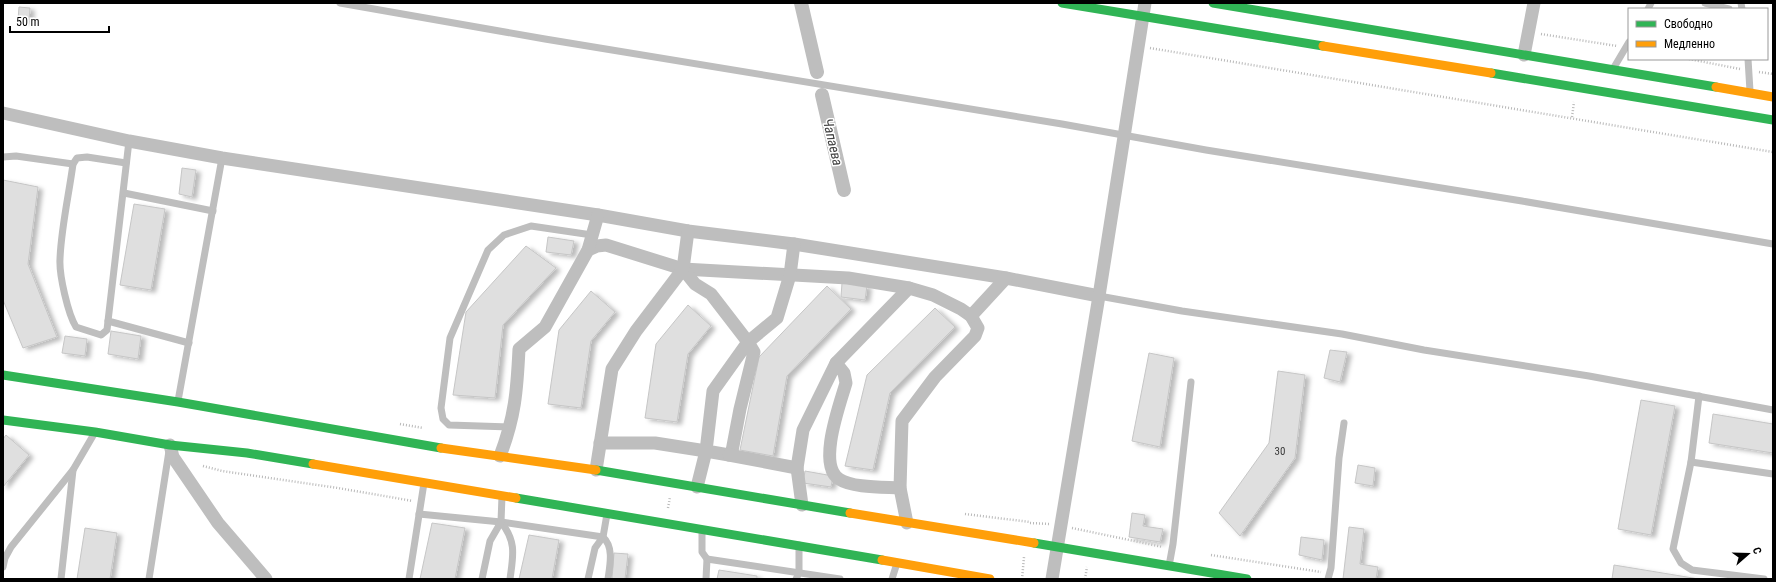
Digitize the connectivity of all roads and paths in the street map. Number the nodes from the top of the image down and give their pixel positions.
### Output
1 (340, 3) edge
2 (1062, 3) edge
3 (1145, 3) edge
4 (1213, 3) edge
5 (1534, 3) edge
6 (1705, 3) edge
7 (1725, 8) edge
8 (1143, 18) junction
9 (1528, 33) junction
10 (1627, 44) edge
11 (1138, 46) junction
12 (1524, 55) junction
13 (1694, 60) edge
14 (1748, 60) edge
15 (1537, 69) junction
16 (1749, 70) junction
17 (1612, 71) junction
18 (1773, 74) edge
19 (1750, 94) junction
20 (1773, 98) edge
21 (3, 113) edge
22 (1773, 120) edge
23 (1124, 134) junction
24 (129, 141) junction
25 (1773, 152) edge
26 (3, 157) edge
27 (222, 158) junction
28 (126, 163) junction
29 (73, 164) junction
30 (124, 193) junction
31 (213, 211) junction
32 (598, 215) junction
33 (688, 231) junction
34 (592, 235) junction
35 (794, 244) junction
36 (1773, 244) edge
37 (588, 250) junction
38 (683, 269) junction
39 (790, 275) junction
40 (1006, 278) junction
41 (909, 288) junction
42 (1099, 296) junction
43 (970, 316) junction
44 (108, 321) junction
45 (748, 342) junction
46 (189, 343) junction
47 (836, 363) junction
48 (3, 375) edge
49 (1191, 382) dead end
50 (1699, 396) junction
51 (178, 402) junction
52 (1773, 410) edge
53 (3, 420) edge
54 (1344, 423) dead end
55 (511, 427) junction
56 (95, 432) junction
57 (600, 443) junction
58 (170, 445) junction
59 (706, 451) junction
60 (729, 455) junction
61 (500, 456) junction
62 (1691, 462) junction
63 (797, 468) junction
64 (73, 470) junction
65 (596, 470) junction
66 (1773, 474) edge
67 (424, 483) junction
68 (673, 483) junction
69 (697, 487) junction
70 (900, 488) junction
71 (502, 496) junction
72 (802, 505) junction
73 (419, 514) junction
74 (607, 514) junction
75 (501, 522) junction
76 (907, 523) junction
77 (665, 524) junction
78 (1060, 526) junction
79 (702, 530) junction
80 (603, 537) junction
81 (799, 545) junction
82 (1056, 546) junction
83 (1172, 550) junction
84 (1204, 554) dead end
85 (707, 558) junction
86 (898, 563) junction
87 (1169, 566) junction
88 (3, 567) edge
89 (1329, 576) edge
90 (797, 577) edge
91 (61, 579) edge
92 (149, 579) edge
93 (266, 579) edge
94 (409, 579) edge
95 (482, 579) edge
96 (510, 579) edge
97 (588, 579) edge
98 (608, 579) edge
99 (706, 579) edge
100 (840, 579) edge
101 (892, 579) edge
102 (990, 579) edge
103 (1052, 579) edge
104 (1247, 579) edge
105 (1764, 579) edge

1 - 23 lane
2 - 8 street
3 - 8 street
4 - 12 street
5 - 9 street
6 - 7 lane
8 - 11 street
8 - 15 street
9 - 10 path
9 - 12 street
10 - 17 lane
11 - 23 street
11 - 25 path
12 - 15 street
13 - 16 path
14 - 16 lane
15 - 17 street
15 - 22 street
16 - 18 path
16 - 19 lane
17 - 19 street
19 - 20 street
21 - 24 street
23 - 36 lane
23 - 42 street
24 - 27 street
24 - 28 lane
26 - 29 lane
27 - 31 lane
27 - 32 street
28 - 29 lane
28 - 30 lane
29 - 44 lane
30 - 31 lane
30 - 44 lane
31 - 46 lane
32 - 33 street
32 - 34 street
33 - 35 street
33 - 38 street
34 - 37 street
34 - 55 lane
35 - 39 street
35 - 40 street
37 - 38 street
37 - 55 street
38 - 39 street
38 - 45 street
38 - 57 street
39 - 41 street
39 - 45 street
40 - 42 street
40 - 43 street
41 - 43 street
41 - 47 street
42 - 50 lane
42 - 78 street
43 - 70 street
44 - 46 lane
45 - 59 street
45 - 60 street
46 - 51 lane
47 - 63 street
47 - 70 street
48 - 51 street
49 - 83 lane
50 - 52 lane
50 - 62 lane
51 - 61 street
53 - 56 street
54 - 89 lane
55 - 61 street
56 - 58 street
56 - 64 lane
57 - 59 street
57 - 65 street
58 - 67 street
58 - 92 lane
58 - 93 street
59 - 60 street
59 - 69 street
60 - 63 street
61 - 65 street
62 - 66 lane
62 - 105 lane
63 - 72 street
64 - 88 lane
64 - 91 lane
65 - 68 street
67 - 71 street
67 - 73 lane
68 - 69 street
68 - 77 path
69 - 72 street
70 - 76 street
71 - 74 street
71 - 75 lane
72 - 76 street
73 - 75 lane
73 - 94 lane
74 - 77 street
74 - 80 lane
75 - 80 lane
75 - 95 lane
75 - 96 lane
76 - 82 street
77 - 79 street
78 - 82 street
78 - 83 path
79 - 81 street
79 - 85 lane
80 - 97 lane
80 - 98 lane
81 - 86 street
81 - 90 lane
82 - 87 street
82 - 103 street
83 - 87 lane
84 - 89 path
85 - 90 lane
85 - 99 lane
86 - 101 lane
86 - 102 street
87 - 104 street
90 - 100 lane

